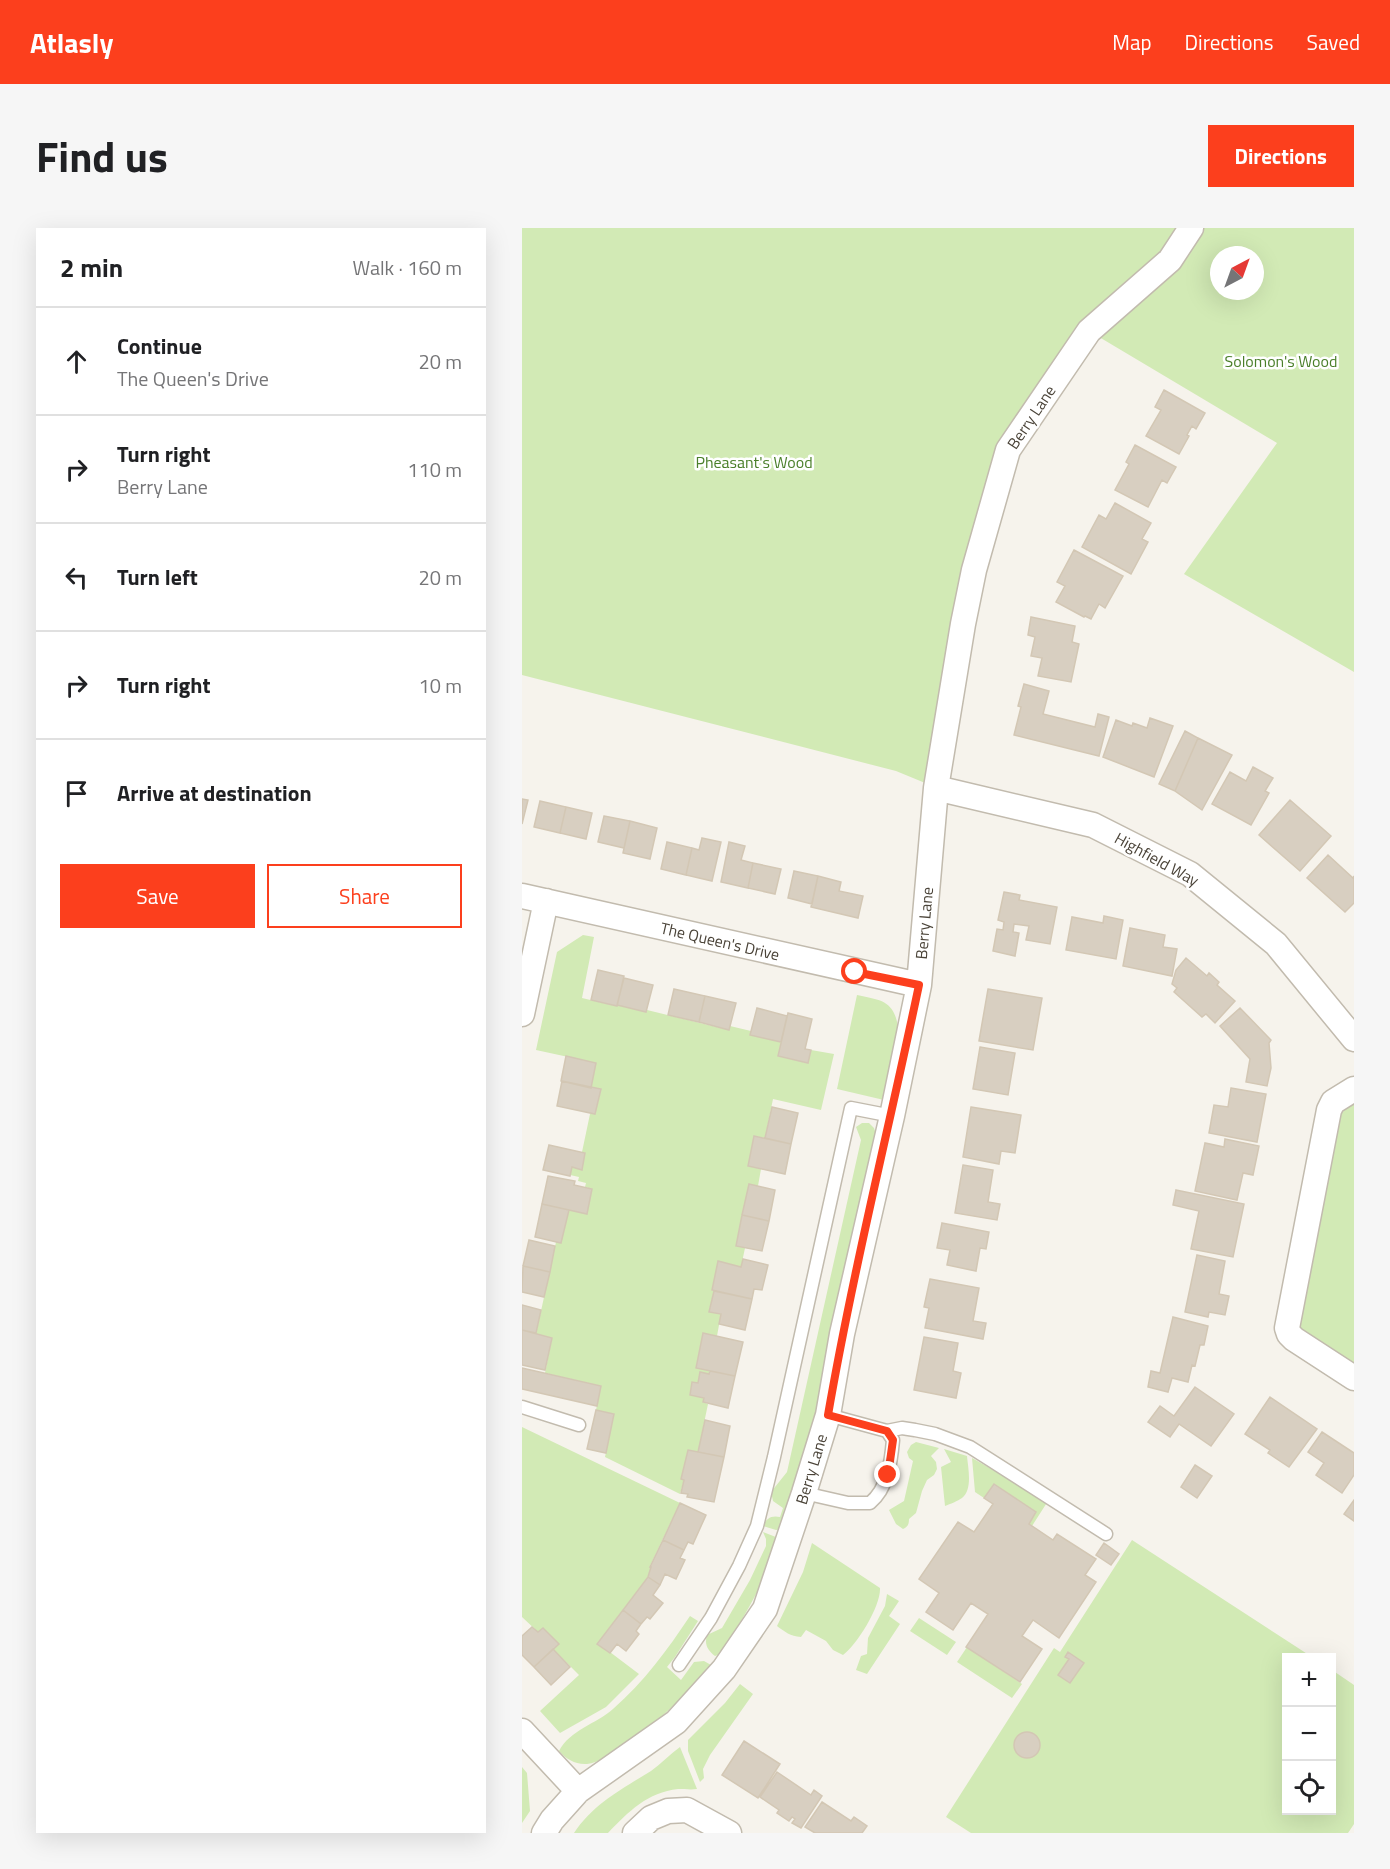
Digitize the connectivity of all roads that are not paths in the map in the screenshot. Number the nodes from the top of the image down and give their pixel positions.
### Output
1 (1191, 228) edge
2 (936, 788) junction
3 (522, 896) edge
4 (546, 901) junction
5 (919, 985) junction
6 (522, 1014) edge
7 (1354, 1039) edge
8 (1354, 1089) edge
9 (892, 1116) junction
10 (1354, 1378) edge
11 (522, 1407) edge
12 (828, 1415) junction
13 (579, 1425) dead end
14 (887, 1431) junction
15 (804, 1493) junction
16 (1106, 1534) dead end
17 (679, 1665) dead end
18 (522, 1731) edge
19 (578, 1791) junction
20 (544, 1833) edge
21 (635, 1833) edge
22 (729, 1833) edge

1 - 2 street, Berry Lane
2 - 5 street, Berry Lane
2 - 7 street, Highfield Way
3 - 4 street, The Queen's Drive
4 - 5 street, The Queen's Drive
4 - 6 street
5 - 9 street, Berry Lane
8 - 10 street
9 - 12 street, Berry Lane
9 - 17 lane
11 - 13 lane
12 - 14 lane
12 - 15 street, Berry Lane
14 - 15 lane
14 - 16 lane
15 - 19 street, Berry Lane
18 - 19 street
19 - 20 street, Berry Lane
21 - 22 street

